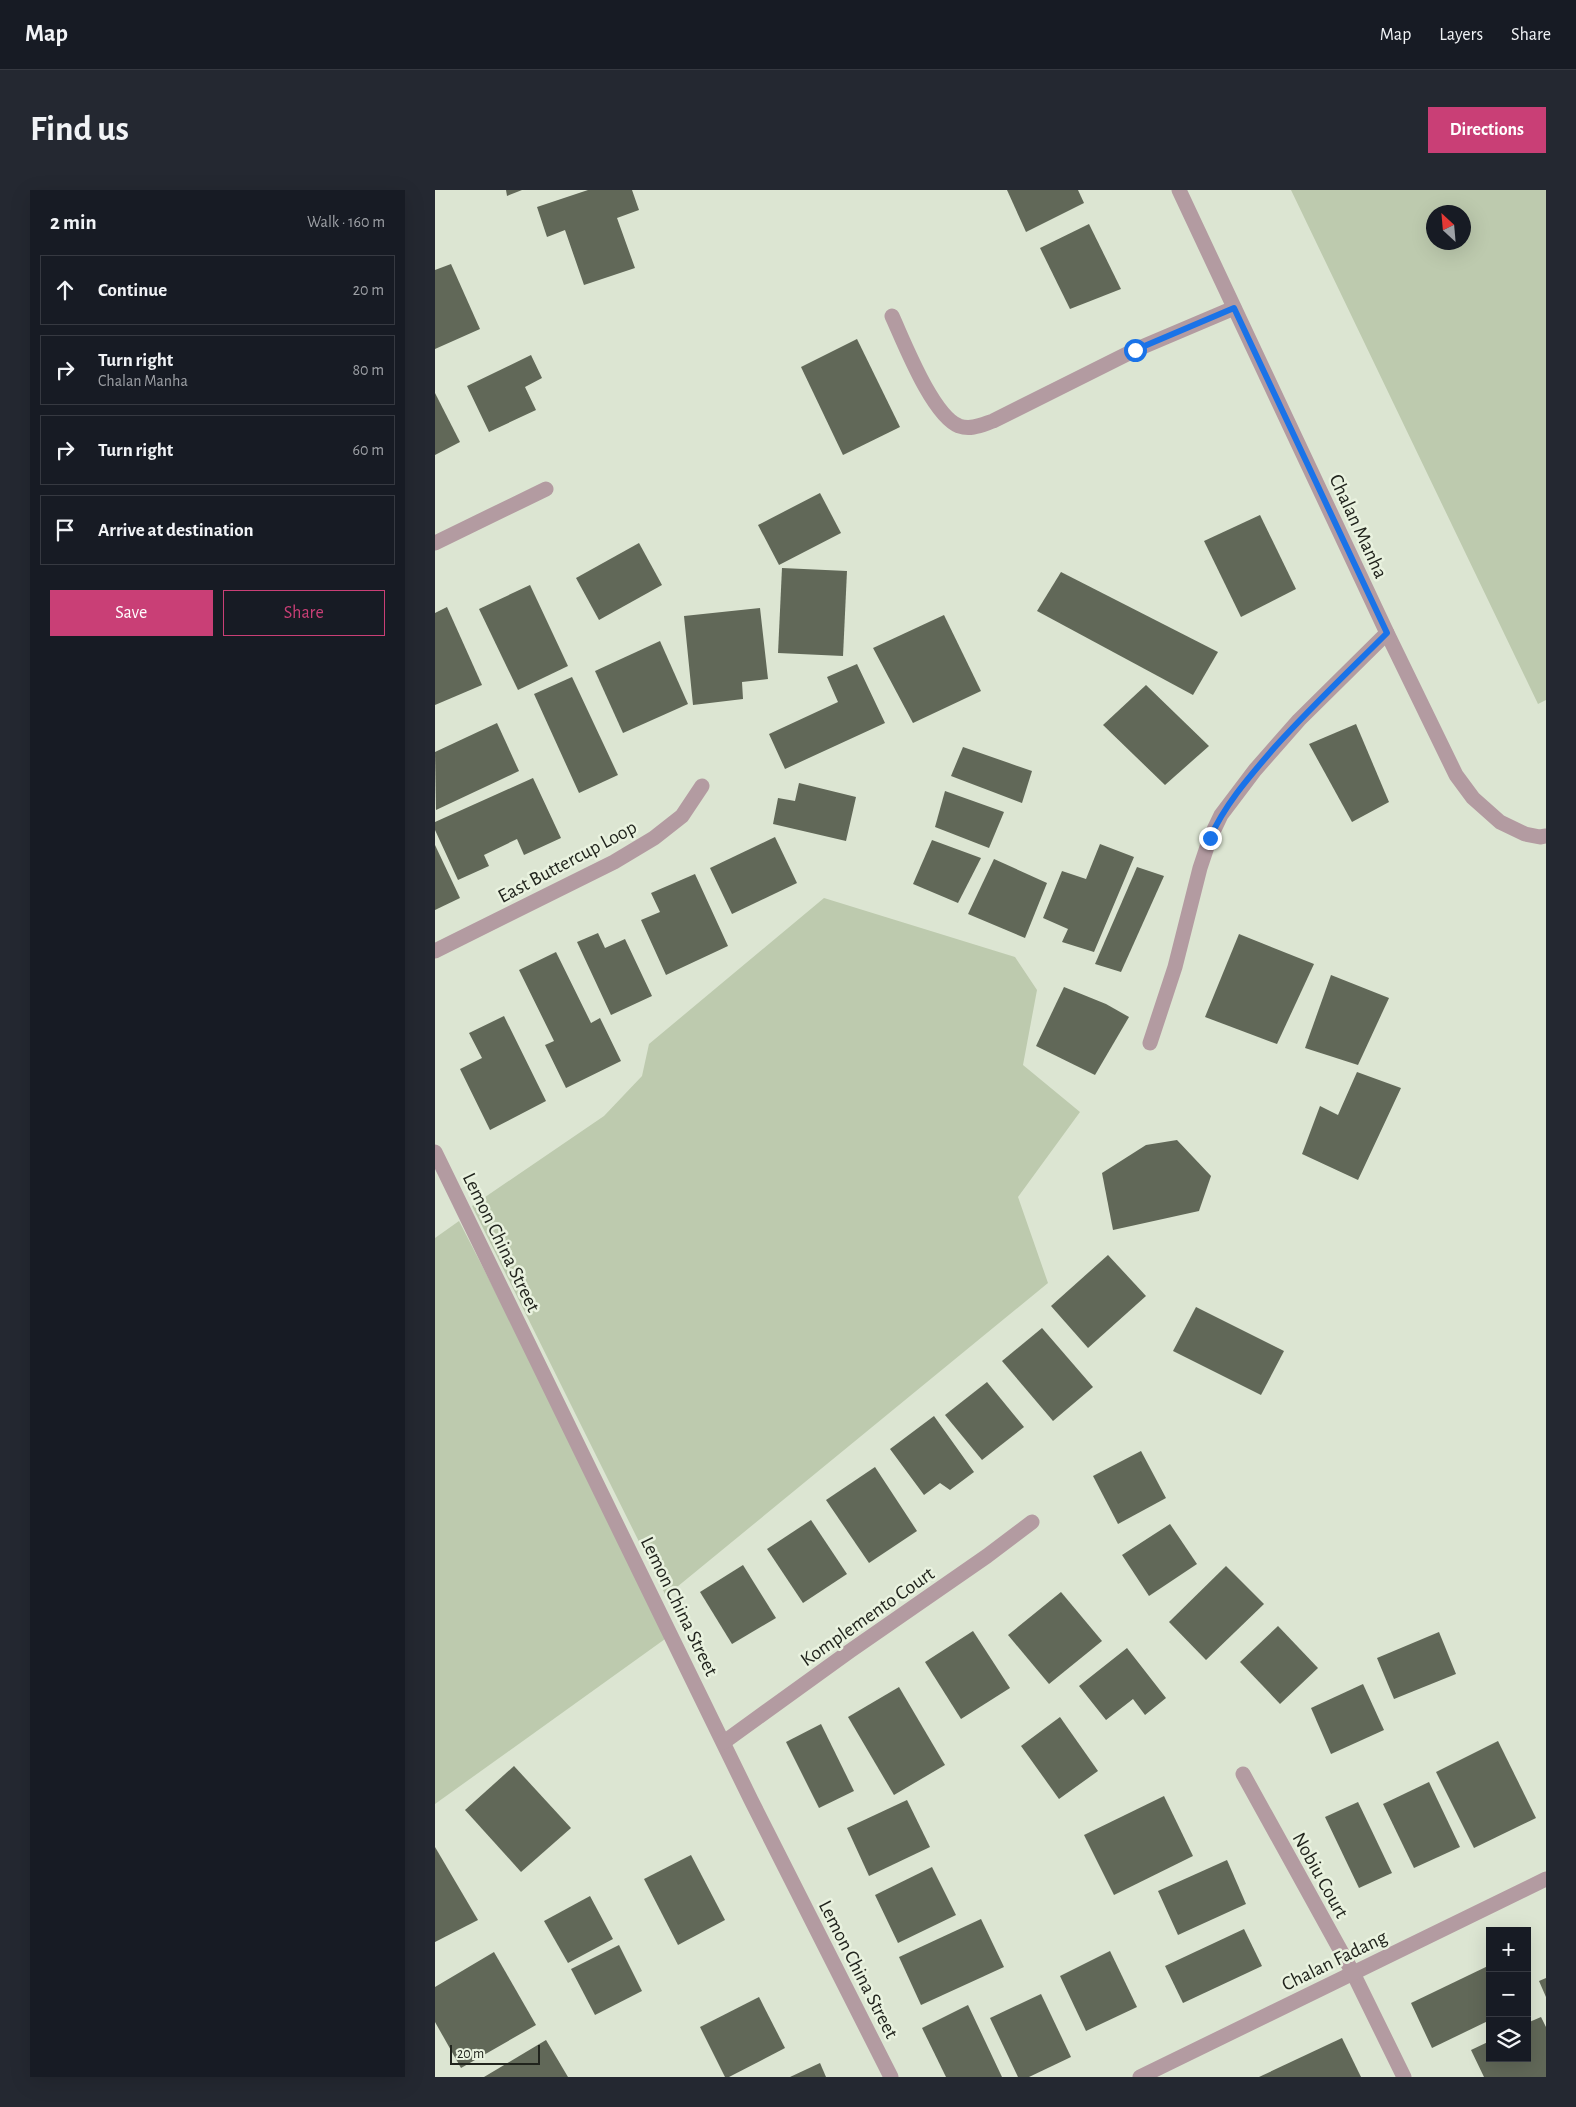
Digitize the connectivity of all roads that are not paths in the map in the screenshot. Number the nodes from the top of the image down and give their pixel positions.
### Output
1 (1179, 190) edge
2 (1234, 308) junction
3 (892, 316) dead end
4 (546, 489) dead end
5 (435, 543) edge
6 (1387, 633) junction
7 (702, 786) dead end
8 (1546, 836) edge
9 (435, 951) edge
10 (1150, 1043) dead end
11 (435, 1152) edge
12 (1032, 1522) dead end
13 (724, 1742) junction
14 (1243, 1774) dead end
15 (1546, 1879) edge
16 (1353, 1973) junction
17 (891, 2077) edge
18 (1140, 2077) edge
19 (1404, 2077) edge

1 - 2 street, Chalan Manha
2 - 3 street
2 - 6 street, Chalan Manha
4 - 5 street
6 - 8 street, Chalan Manha
6 - 10 street
7 - 9 street, East Buttercup Loop
11 - 13 street, Lemon China Street
12 - 13 street, Komplemento Court
13 - 17 street, Lemon China Street
14 - 16 street, Nobiu Court
15 - 16 street, Chalan Fadang
16 - 18 street, Chalan Fadang
16 - 19 street, Nobiu Court

